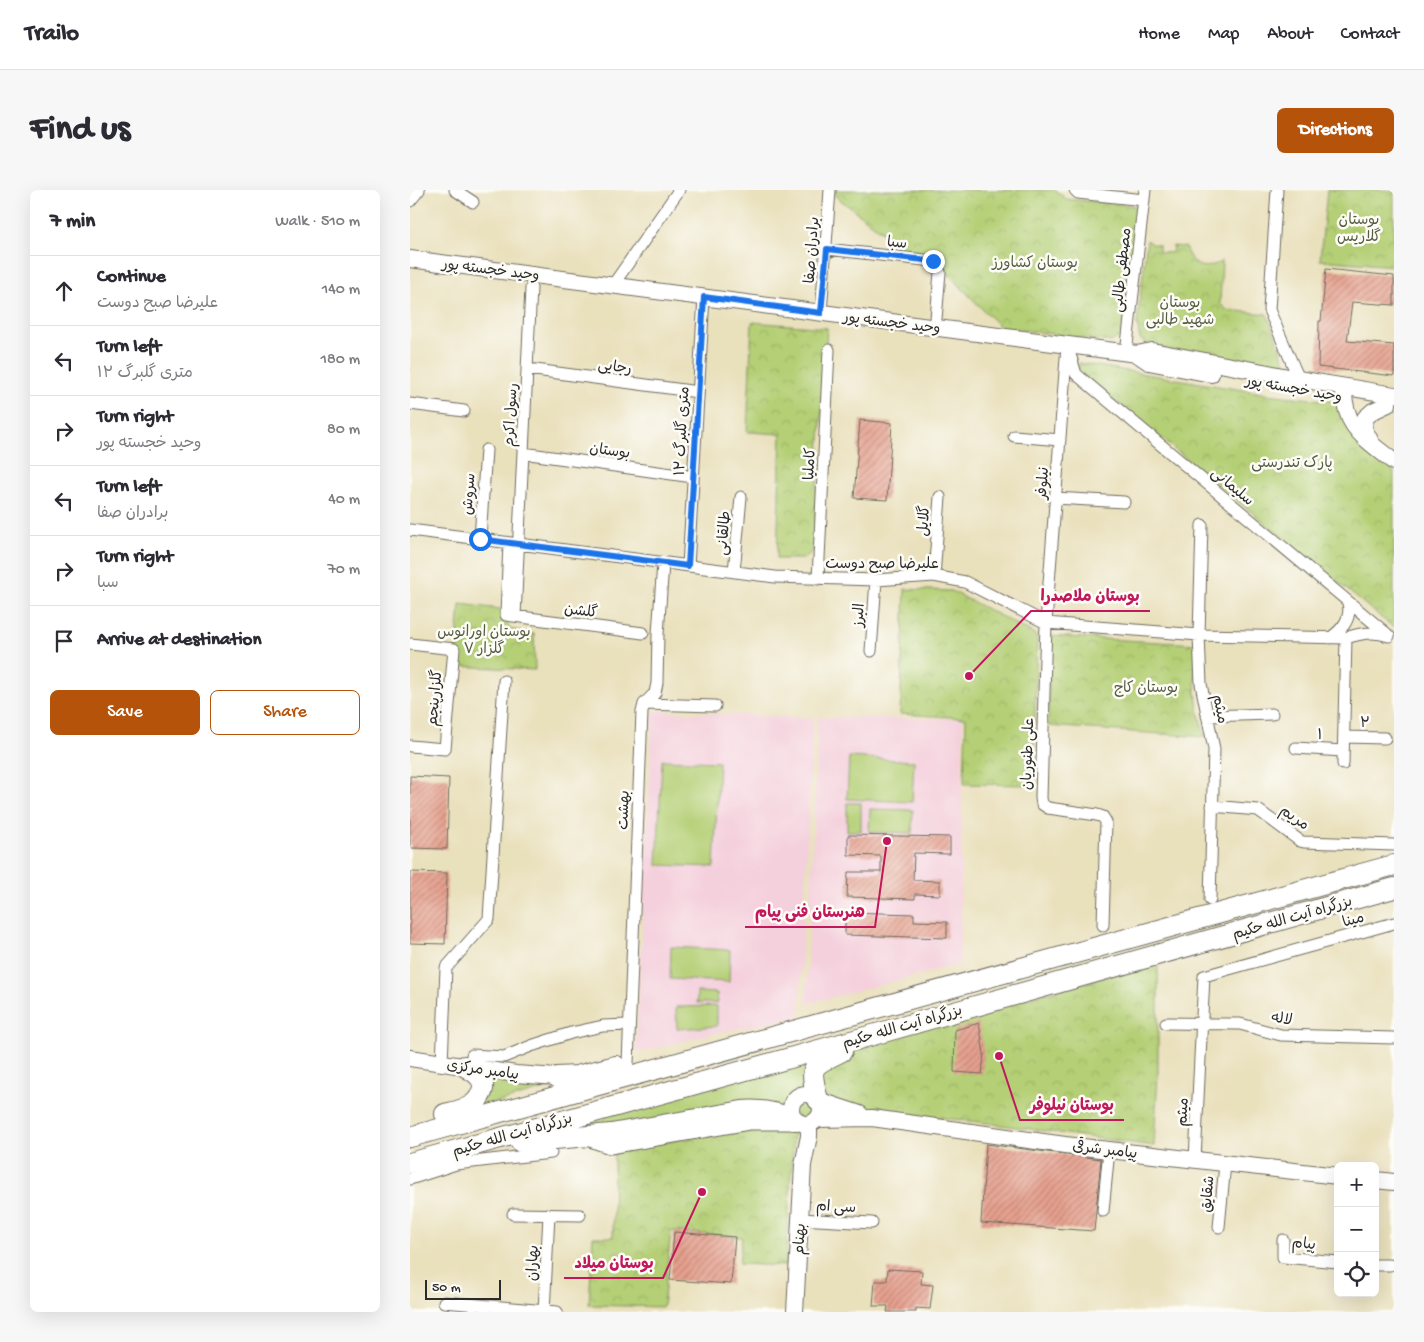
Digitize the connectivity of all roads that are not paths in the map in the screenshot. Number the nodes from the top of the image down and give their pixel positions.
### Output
1 (419, 190) edge
2 (830, 190) edge
3 (1075, 190) edge
4 (1277, 190) edge
5 (458, 191) edge
6 (675, 191) edge
7 (1145, 195) edge
8 (410, 201) edge
9 (473, 202) dead end
10 (827, 249) junction
11 (410, 258) edge
12 (613, 285) junction
13 (531, 288) dead end
14 (704, 297) junction
15 (821, 313) junction
16 (936, 319) dead end
17 (1067, 345) junction
18 (829, 350) dead end
19 (1132, 354) junction
20 (528, 369) junction
21 (1299, 379) junction
22 (698, 392) junction
23 (1344, 392) junction
24 (1392, 401) edge
25 (410, 404) edge
26 (464, 410) dead end
27 (1014, 436) dead end
28 (1060, 440) junction
29 (1372, 444) junction
30 (486, 450) dead end
31 (523, 453) junction
32 (1394, 462) edge
33 (693, 477) junction
34 (741, 497) dead end
35 (940, 497) dead end
36 (1055, 498) junction
37 (1124, 502) dead end
38 (1202, 525) dead end
39 (410, 530) edge
40 (480, 539) junction
41 (513, 543) junction
42 (663, 563) junction
43 (688, 566) junction
44 (734, 572) junction
45 (934, 576) junction
46 (818, 578) junction
47 (876, 580) junction
48 (1348, 603) junction
49 (515, 616) joint
50 (1046, 623) junction
51 (643, 633) dead end
52 (1199, 635) junction
53 (1330, 638) junction
54 (1346, 638) junction
55 (1392, 638) edge
56 (410, 644) edge
57 (871, 652) dead end
58 (504, 681) dead end
59 (644, 704) junction
60 (715, 706) dead end
61 (1272, 714) dead end
62 (1207, 716) junction
63 (1344, 737) junction
64 (1385, 738) dead end
65 (410, 746) edge
66 (1296, 748) dead end
67 (1343, 751) junction
68 (1343, 764) dead end
69 (1212, 806) junction
70 (1394, 845) edge
71 (1394, 865) edge
72 (1394, 888) edge
73 (1210, 900) dead end
74 (1394, 924) edge
75 (1103, 925) dead end
76 (1204, 976) joint
77 (1166, 1023) dead end
78 (629, 1024) junction
79 (1202, 1024) junction
80 (808, 1027) junction
81 (880, 1033) junction
82 (1394, 1038) edge
83 (410, 1058) edge
84 (468, 1061) junction
85 (442, 1063) junction
86 (628, 1063) junction
87 (557, 1077) joint
88 (808, 1117) junction
89 (410, 1127) edge
90 (410, 1137) edge
91 (462, 1148) junction
92 (1110, 1150) junction
93 (551, 1153) dead end
94 (1195, 1160) junction
95 (410, 1162) edge
96 (1225, 1164) junction
97 (1334, 1176) edge
98 (410, 1179) edge
99 (1379, 1180) edge
100 (1394, 1182) edge
101 (1104, 1211) dead end
102 (513, 1214) dead end
103 (549, 1215) junction
104 (580, 1215) dead end
105 (800, 1219) junction
106 (872, 1223) dead end
107 (1219, 1227) dead end
108 (1283, 1240) dead end
109 (1334, 1262) edge
110 (1379, 1265) edge
111 (1390, 1266) dead end
112 (444, 1302) dead end
113 (544, 1312) edge
114 (557, 1312) edge
115 (795, 1312) edge

1 - 8 street
2 - 10 street, برادران صفا
3 - 7 street
4 - 21 street
5 - 9 street
6 - 12 street
7 - 19 street, مصطفی طالبی
10 - 15 street, برادران صفا
10 - 16 street, سبا
11 - 12 main road, وحید خجسته پور
12 - 14 main road, وحید خجسته پور
13 - 20 street, رسول اکرم
14 - 15 main road, وحید خجسته پور
14 - 22 street, ۱۲ متری گلبرگ
15 - 17 main road, وحید خجسته پور
17 - 19 main road, وحید خجسته پور
17 - 28 street, نیلوفر
17 - 48 street, سلیمانی
18 - 46 street, کاملیا
19 - 21 main road, وحید خجسته پور
19 - 23 main road, وحید خجسته پور
20 - 22 street, رجایی
20 - 31 street, رسول اکرم
21 - 23 main road, وحید خجسته پور
22 - 33 street, ۱۲ متری گلبرگ
23 - 24 main road, وحید خجسته پور
23 - 29 main road
24 - 29 main road
25 - 26 street
27 - 28 street
28 - 36 street, نیلوفر
29 - 32 main road
30 - 40 street, سروش
31 - 33 street, بوستان
31 - 41 street, رسول اکرم
33 - 43 street, ۱۲ متری گلبرگ
34 - 44 street, طالقانی
35 - 45 street, گلایل
36 - 37 street
36 - 50 street, نیلوفر
38 - 52 street, میثم
39 - 40 street, علیرضا صبح دوست
40 - 41 street, علیرضا صبح دوست
41 - 42 street, علیرضا صبح دوست
41 - 49 street, رسول اکرم
42 - 43 street, علیرضا صبح دوست
42 - 59 street, بهشت
43 - 44 street, علیرضا صبح دوست
44 - 46 street, علیرضا صبح دوست
45 - 47 street, علیرضا صبح دوست
45 - 50 street, علیرضا صبح دوست
46 - 47 street, علیرضا صبح دوست
47 - 57 street, البرز
48 - 53 street
48 - 55 street, سلیمانی
49 - 51 street, گلشن
50 - 52 street, علیرضا صبح دوست
50 - 75 street, علی طنوریان
52 - 53 street, علیرضا صبح دوست
52 - 62 street, میثم
53 - 54 street, علیرضا صبح دوست
54 - 55 street, علیرضا صبح دوست
54 - 63 street
56 - 65 street, گلزارپنجم
58 - 85 street
59 - 60 street
59 - 78 street, بهشت
61 - 62 street
62 - 69 street, میثم
63 - 64 street, ۲
63 - 67 street
66 - 67 street, ۱
67 - 68 street
69 - 70 street, مریم
69 - 73 street, میثم
71 - 80 highway, بزرگراه آیت الله حکیم
72 - 81 highway, بزرگراه آیت الله حکیم
74 - 76 street, مینا
76 - 79 street, میثم
77 - 79 street, لاله
78 - 84 street
78 - 86 street, بهشت
79 - 82 street, لاله
79 - 94 street, میثم
80 - 86 highway
80 - 90 highway, بزرگراه آیت الله حکیم
81 - 88 highway
81 - 91 highway, بزرگراه آیت الله حکیم
83 - 85 main road, پیامبر مرکزی
84 - 85 main road, پیامبر مرکزی
84 - 87 main road, پیامبر مرکزی
84 - 89 highway
86 - 87 highway
88 - 91 highway
88 - 92 main road, پیامبر شرقی
88 - 105 main road, بهنام
91 - 95 highway, بزرگراه آیت الله حکیم
92 - 94 main road, پیامبر شرقی
92 - 101 street
93 - 98 street
94 - 96 main road, پیامبر شرقی
96 - 97 main road, پیامبر شرقی
96 - 107 street, شقایق
99 - 100 main road
102 - 103 street
103 - 104 street
103 - 113 street, بهاران
105 - 106 street, سی ام
105 - 115 main road, بهنام
108 - 109 street, پیام
110 - 111 street
112 - 113 street
113 - 114 street

